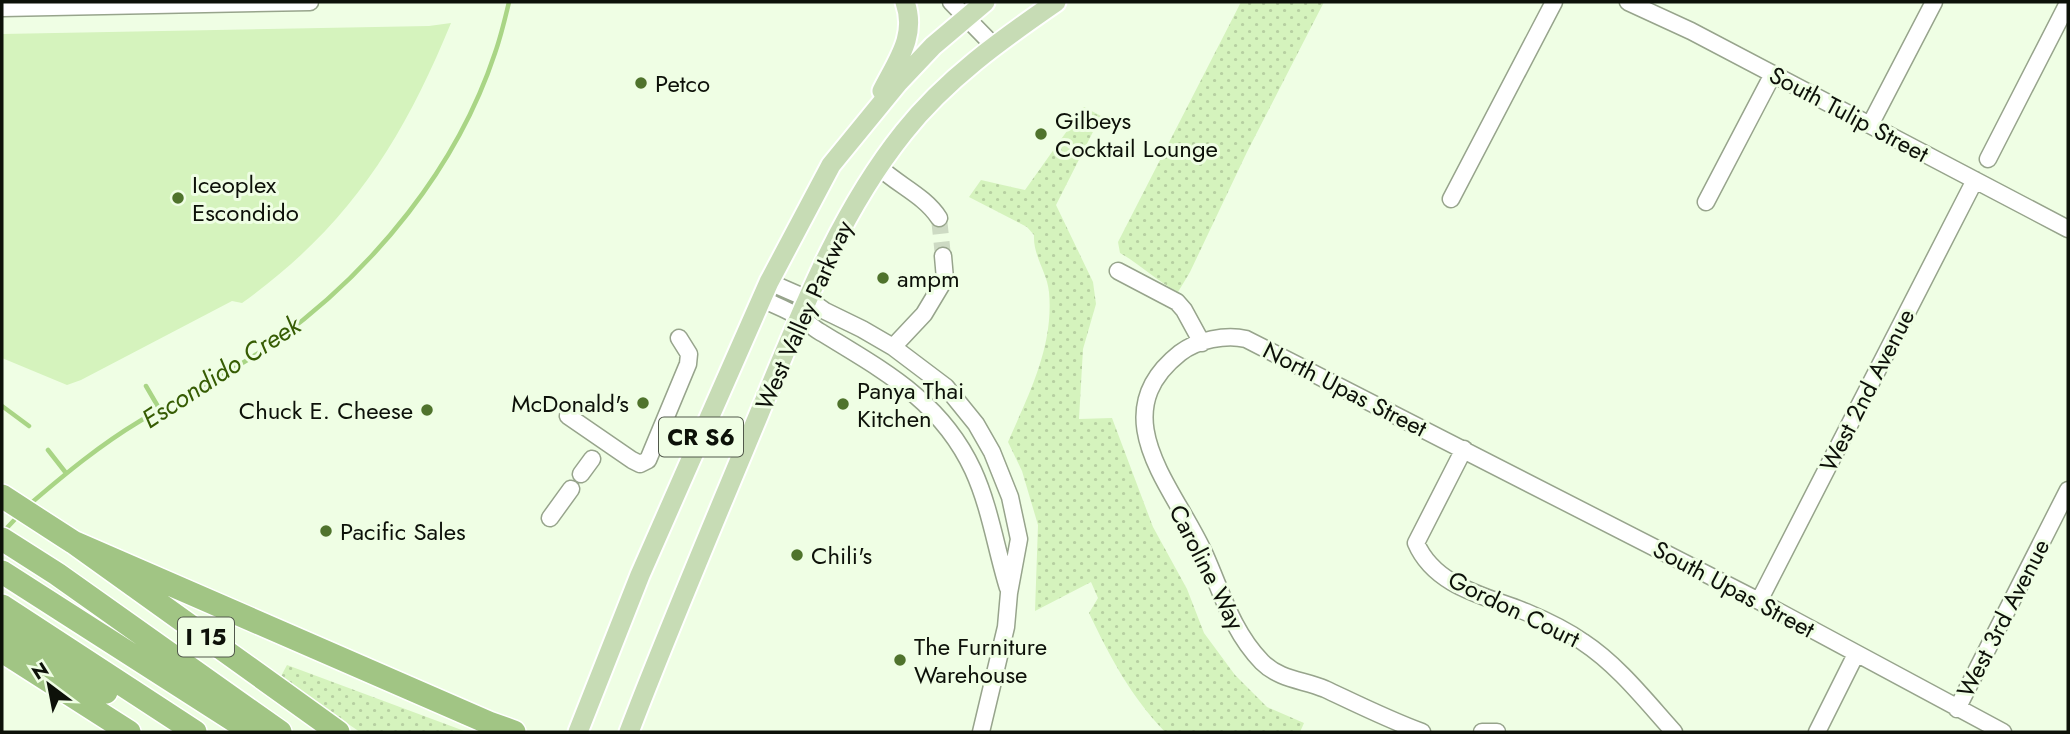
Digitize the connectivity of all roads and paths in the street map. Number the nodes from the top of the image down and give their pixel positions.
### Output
1 (247, 2) edge
2 (310, 2) edge
3 (905, 2) edge
4 (951, 2) edge
5 (1056, 2) edge
6 (1554, 2) edge
7 (1628, 2) edge
8 (1934, 2) edge
9 (2068, 4) edge
10 (978, 7) edge
11 (2, 8) edge
12 (994, 46) junction
13 (1773, 74) junction
14 (867, 120) junction
15 (1870, 125) junction
16 (1988, 159) dead end
17 (879, 167) junction
18 (1975, 180) junction
19 (1451, 199) dead end
20 (1706, 202) dead end
21 (939, 218) tunnel mouth
22 (2068, 229) edge
23 (943, 256) tunnel mouth
24 (1118, 271) dead end
25 (765, 290) junction
26 (804, 308) junction
27 (1223, 337) joint
28 (679, 338) dead end
29 (1202, 343) junction
30 (893, 347) junction
31 (568, 416) dead end
32 (1464, 449) junction
33 (592, 459) dead end
34 (581, 474) dead end
35 (571, 489) dead end
36 (2068, 490) edge
37 (2, 496) edge
38 (550, 518) dead end
39 (2, 538) edge
40 (73, 542) junction
41 (2, 572) edge
42 (1009, 593) junction
43 (1759, 601) junction
44 (7, 627) edge
45 (1856, 654) junction
46 (1957, 709) junction
47 (129, 732) edge
48 (171, 732) edge
49 (195, 732) edge
50 (251, 732) edge
51 (279, 732) edge
52 (338, 732) edge
53 (514, 732) edge
54 (578, 732) edge
55 (629, 732) edge
56 (981, 732) edge
57 (1423, 732) edge
58 (1482, 732) edge
59 (1497, 732) edge
60 (1674, 732) edge
61 (1817, 732) edge
62 (2003, 732) edge

1 - 2 street
1 - 11 street
3 - 14 main road
4 - 10 street
5 - 12 main road, West Valley Parkway / CR S6
6 - 19 street
7 - 13 street, South Tulip Street
8 - 15 street
9 - 16 street
10 - 12 street
10 - 14 main road, West Valley Parkway / CR S6
12 - 17 main road, West Valley Parkway / CR S6
13 - 15 street, South Tulip Street
13 - 20 street
14 - 25 main road, West Valley Parkway / CR S6
15 - 18 street, South Tulip Street
17 - 21 street
17 - 26 main road, West Valley Parkway / CR S6
18 - 22 street, South Tulip Street
18 - 43 street, West 2nd Avenue
23 - 30 street
24 - 29 street
25 - 26 street
25 - 54 main road, West Valley Parkway / CR S6
26 - 30 street
26 - 42 street
26 - 55 main road, West Valley Parkway / CR S6
27 - 29 street, Caroline Way
27 - 32 street, North Upas Street
28 - 31 street
29 - 57 street, Caroline Way
30 - 42 street
32 - 43 street, South Upas Street
32 - 60 street, Gordon Court
33 - 34 street
35 - 38 street
36 - 46 street, West 3rd Avenue
37 - 40 highway, I 15
39 - 51 highway
40 - 52 highway, I 15
40 - 53 highway
41 - 50 highway
42 - 56 street
43 - 45 street, South Upas Street
44 - 47 highway
44 - 48 highway
44 - 49 highway
45 - 46 street, South Upas Street
45 - 61 street
46 - 62 street, South Upas Street
58 - 59 street

